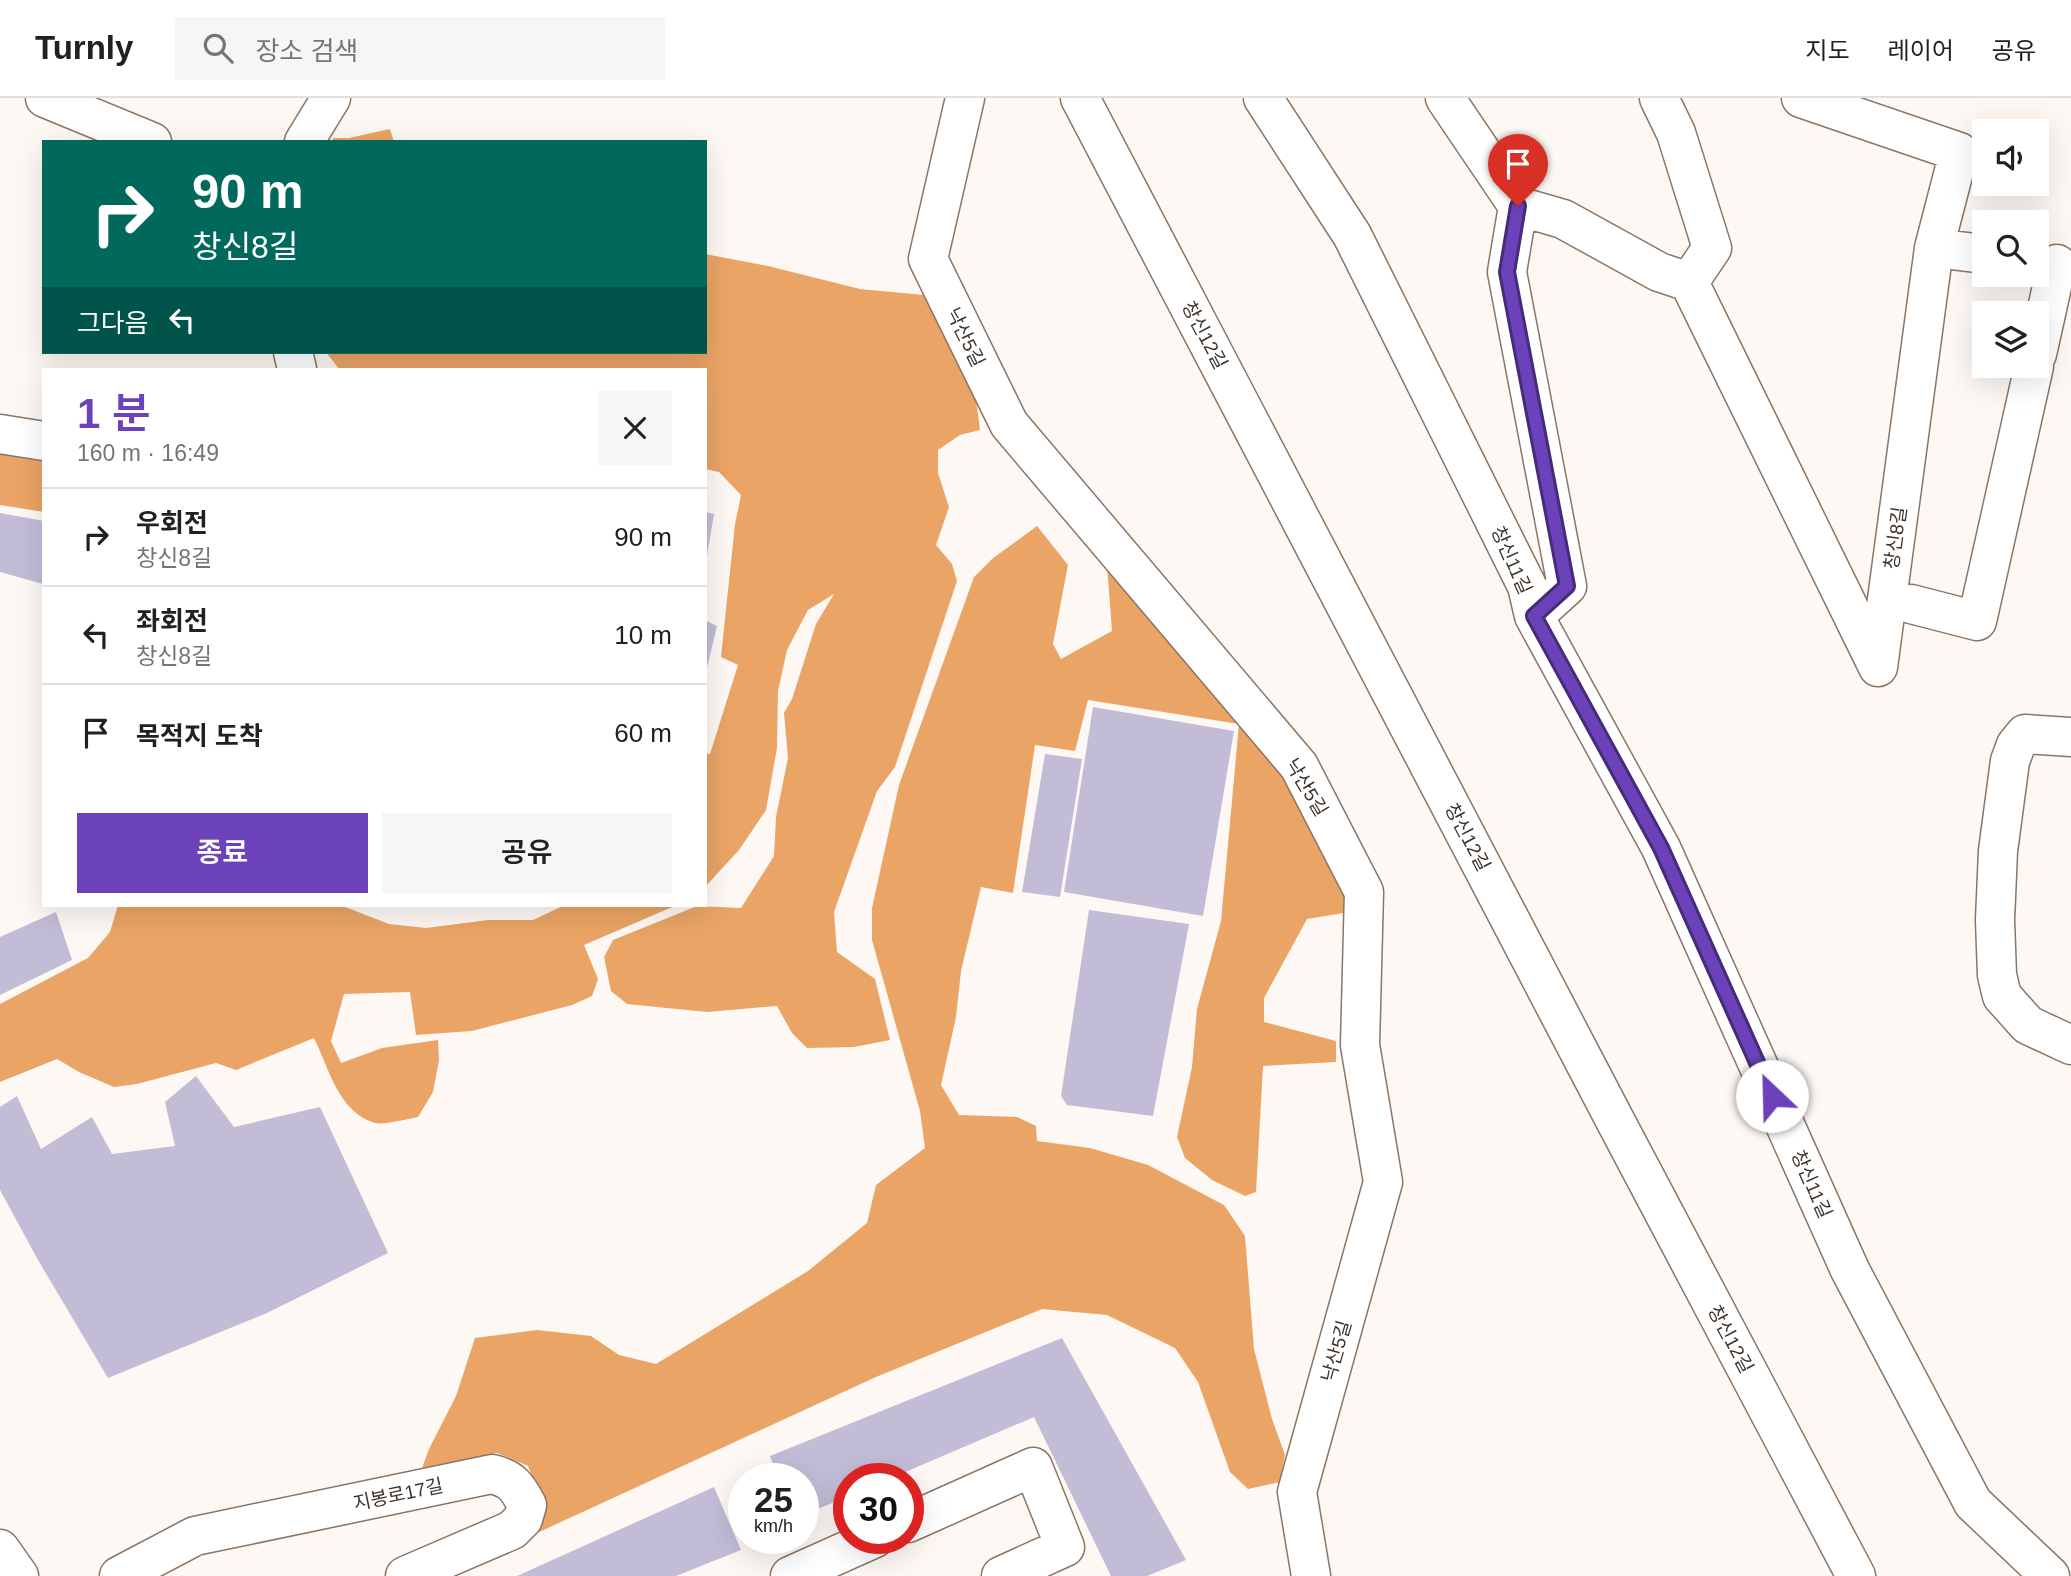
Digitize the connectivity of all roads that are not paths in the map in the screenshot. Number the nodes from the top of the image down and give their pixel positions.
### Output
1 (331, 98) edge
2 (965, 98) edge
3 (1080, 98) edge
4 (1263, 98) edge
5 (1445, 98) edge
6 (1659, 98) edge
7 (1801, 98) edge
8 (46, 99) edge
9 (147, 140) edge
10 (305, 140) edge
11 (1518, 206) junction
12 (1934, 248) junction
13 (1972, 253) edge
14 (2055, 263) edge
15 (1689, 282) junction
16 (2047, 301) edge
17 (2031, 378) edge
18 (0, 434) edge
19 (42, 441) edge
20 (1911, 604) dead end
21 (1534, 616) junction
22 (2071, 737) edge
23 (2071, 1045) edge
24 (924, 1516) edge
25 (0, 1549) edge
26 (839, 1554) edge
27 (2071, 1555) edge
28 (19, 1576) edge
29 (119, 1576) edge
30 (405, 1576) edge
31 (790, 1576) edge
32 (1001, 1576) edge
33 (1311, 1576) edge
34 (1856, 1576) edge
35 (2050, 1576) edge
36 (2059, 1576) edge

1 - 10 street
2 - 33 street, 낙산5길
3 - 34 street, 창신12길
4 - 21 street, 창신11길
5 - 11 street
6 - 15 street
7 - 12 street, 창신8길
8 - 9 street
11 - 15 street
11 - 21 street
12 - 13 street
12 - 15 street, 창신8길
14 - 16 street
17 - 20 street
18 - 19 street
21 - 35 street, 창신11길
22 - 23 street
24 - 32 street
25 - 28 street
26 - 31 street
27 - 36 street
29 - 30 street, 지봉로17길

